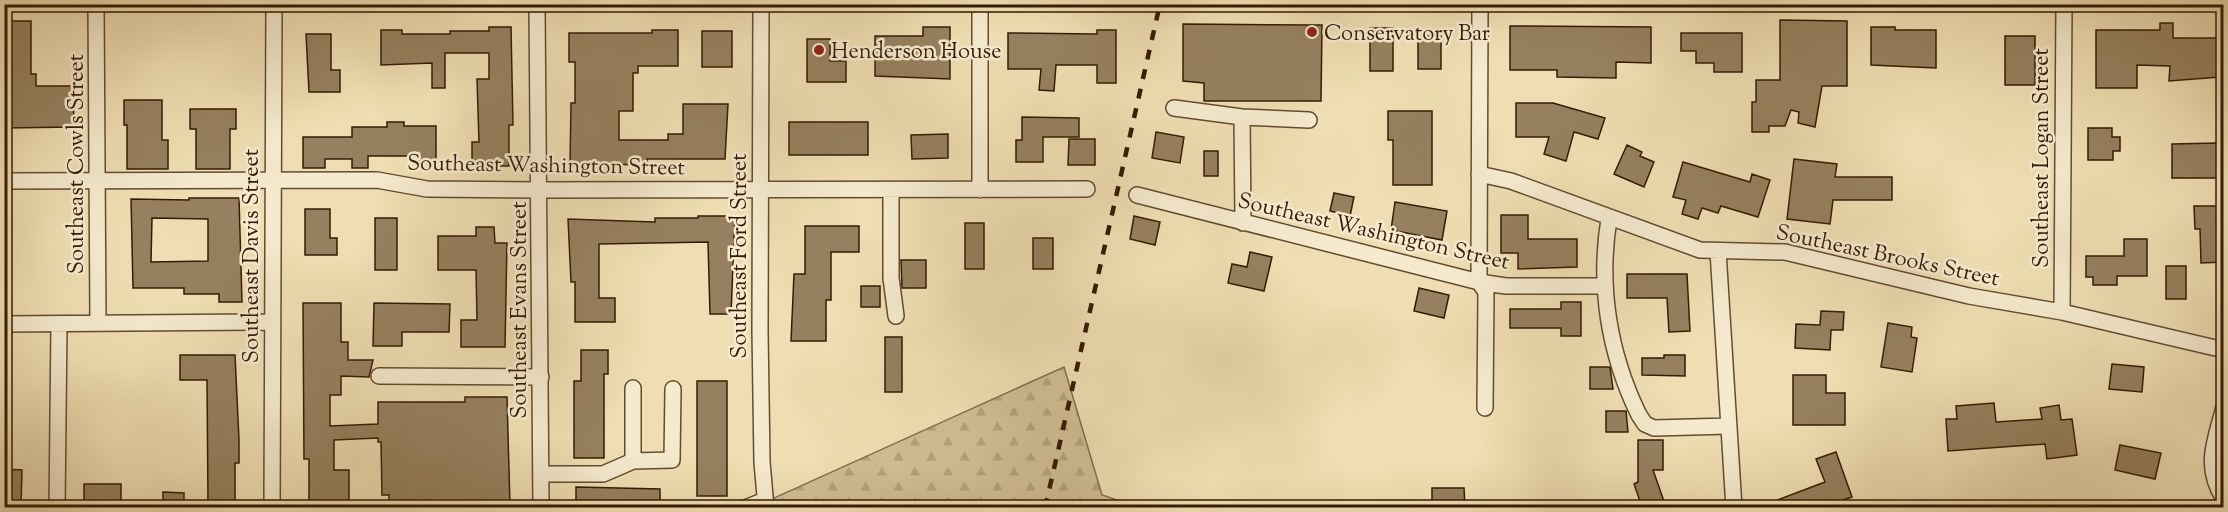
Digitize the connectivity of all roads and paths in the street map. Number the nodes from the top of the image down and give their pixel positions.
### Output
1 (96, 4) edge
2 (274, 4) edge
3 (537, 4) edge
4 (760, 4) edge
5 (980, 4) edge
6 (1480, 4) edge
7 (2064, 4) edge
8 (1174, 108) dead end
9 (1242, 117) junction
10 (1310, 120) dead end
11 (1479, 174) junction
12 (273, 179) junction
13 (4, 181) edge
14 (98, 181) junction
15 (1087, 189) dead end
16 (540, 190) junction
17 (760, 190) junction
18 (891, 190) junction
19 (980, 190) junction
20 (1137, 195) dead end
21 (1609, 219) junction
22 (1243, 223) junction
23 (1718, 251) junction
24 (1479, 282) junction
25 (1604, 286) junction
26 (2062, 312) junction
27 (896, 316) dead end
28 (272, 322) junction
29 (98, 323) junction
30 (4, 324) edge
31 (59, 324) junction
32 (2223, 351) edge
33 (379, 376) dead end
34 (541, 377) junction
35 (633, 388) dead end
36 (673, 389) dead end
37 (2223, 407) edge
38 (1485, 408) dead end
39 (1729, 426) junction
40 (633, 461) junction
41 (541, 474) junction
42 (2223, 499) edge
43 (765, 504) edge
44 (57, 507) edge
45 (272, 507) edge
46 (541, 507) edge
47 (745, 507) edge
48 (1734, 507) edge

1 - 14 street, Southeast Cowls Street
2 - 12 street, Southeast Davis Street
3 - 16 street, Southeast Evans Street
4 - 17 street, Southeast Ford Street
5 - 19 street
6 - 11 street
7 - 26 street, Southeast Logan Street
8 - 9 street
9 - 10 street
9 - 22 street
11 - 21 street, Southeast Brooks Street
11 - 24 street
12 - 14 street, Southeast Washington Street
12 - 16 street, Southeast Washington Street
12 - 28 street, Southeast Davis Street
13 - 14 street, Southeast Washington Street
14 - 29 street, Southeast Cowls Street
15 - 19 street, Southeast Washington Street
16 - 17 street, Southeast Washington Street
16 - 34 street, Southeast Evans Street
17 - 18 street, Southeast Washington Street
17 - 43 street, Southeast Ford Street
18 - 19 street, Southeast Washington Street
18 - 27 street
20 - 22 street, Southeast Washington Street
21 - 23 street, Southeast Brooks Street
21 - 25 street
22 - 24 street, Southeast Washington Street
23 - 26 street, Southeast Brooks Street
23 - 39 street
24 - 25 street, Southeast Washington Street
24 - 38 street
25 - 39 street
26 - 32 street, Southeast Brooks Street
28 - 29 street
28 - 45 street, Southeast Davis Street
29 - 31 street
30 - 31 street
31 - 44 street
33 - 34 street
34 - 41 street, Southeast Evans Street
35 - 40 street
36 - 40 street
37 - 42 street
39 - 48 street
40 - 41 street
41 - 46 street, Southeast Evans Street
43 - 47 street

